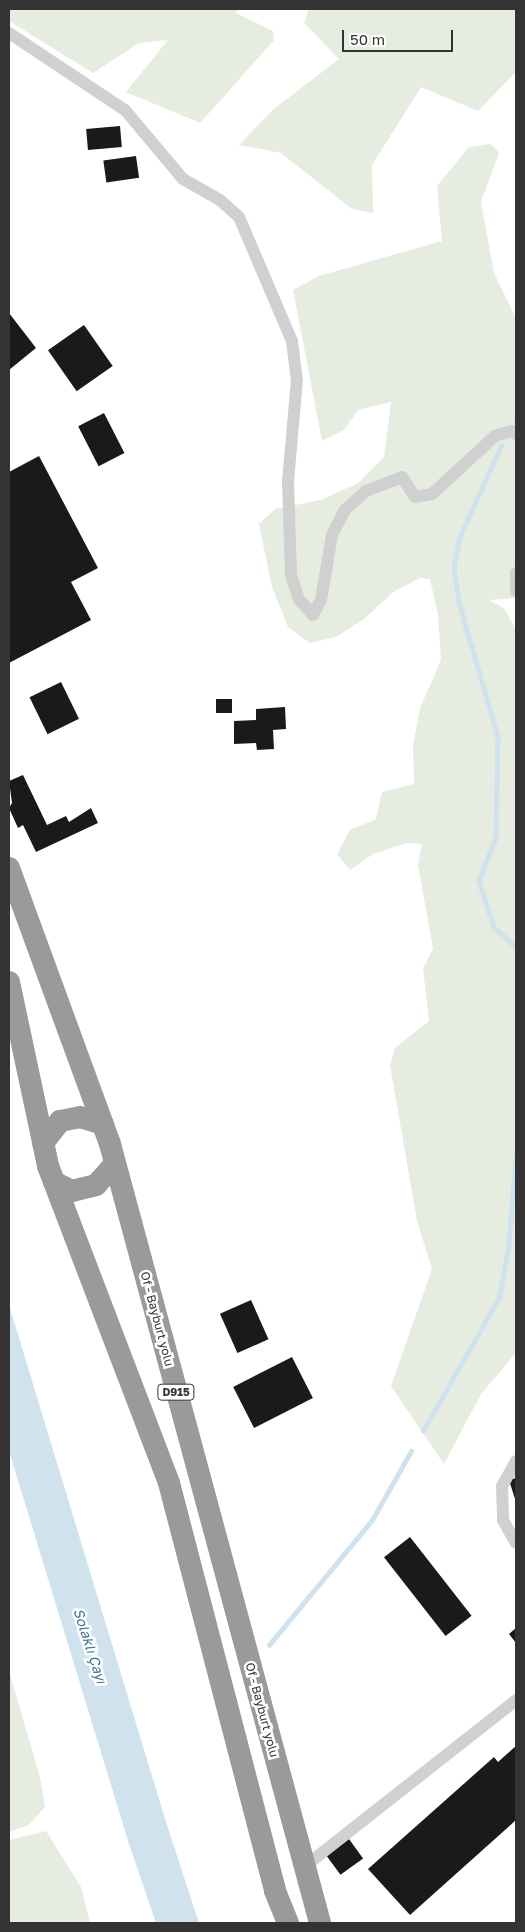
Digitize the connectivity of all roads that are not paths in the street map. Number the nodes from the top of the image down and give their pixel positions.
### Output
1 (9, 33) edge
2 (516, 434) edge
3 (516, 573) edge
4 (516, 591) edge
5 (9, 868) edge
6 (9, 982) edge
7 (103, 1124) junction
8 (43, 1143) junction
9 (115, 1164) junction
10 (54, 1182) junction
11 (516, 1461) edge
12 (516, 1543) edge
13 (516, 1700) edge
14 (304, 1867) junction
15 (288, 1923) edge
16 (320, 1923) edge

1 - 2 street
3 - 4 street
5 - 7 highway, Of - Bayburt yolu / D915
6 - 8 highway, D915
7 - 8 highway
7 - 9 highway, Of - Bayburt yolu / D915
8 - 10 highway, D915
9 - 10 highway
9 - 14 highway, Of - Bayburt yolu / D915
10 - 15 highway, D915
11 - 12 street
13 - 14 street
14 - 16 highway, Of - Bayburt yolu / D915

